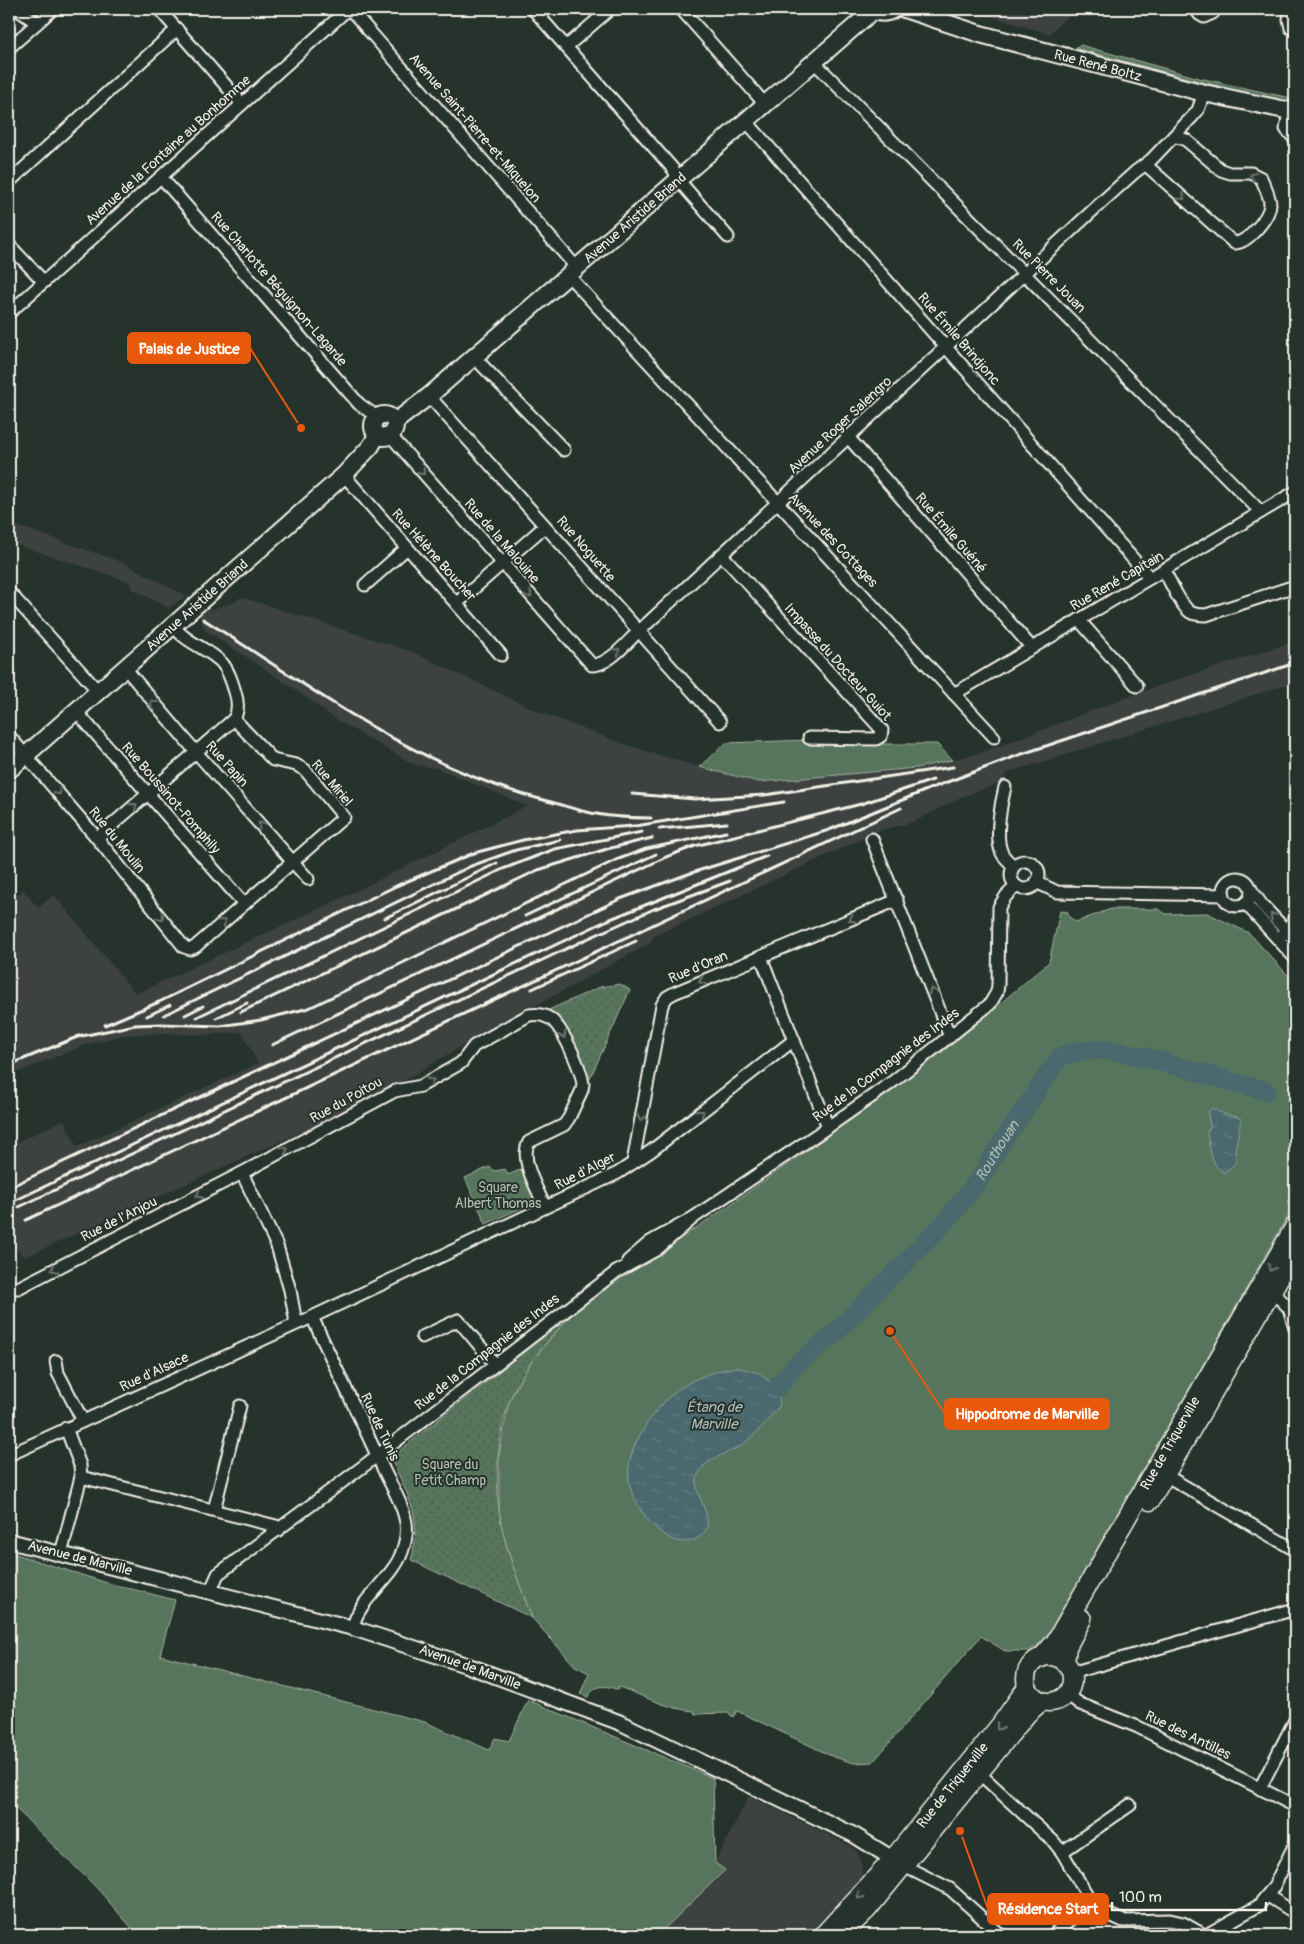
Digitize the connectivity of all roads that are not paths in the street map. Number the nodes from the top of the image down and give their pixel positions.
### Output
1 (17, 9) edge
2 (53, 9) edge
3 (159, 9) edge
4 (349, 9) edge
5 (533, 9) edge
6 (610, 9) edge
7 (681, 9) edge
8 (871, 9) edge
9 (894, 9) edge
10 (904, 9) edge
11 (936, 9) edge
12 (1196, 9) edge
13 (1215, 9) edge
14 (1292, 9) edge
15 (37, 23) junction
16 (955, 26) junction
17 (177, 29) junction
18 (1295, 30) edge
19 (566, 47) junction
20 (9, 48) edge
21 (814, 62) junction
22 (1204, 93) junction
23 (242, 104) junction
24 (765, 104) junction
25 (1292, 112) edge
26 (746, 121) junction
27 (1174, 136) junction
28 (1295, 140) edge
29 (1146, 165) junction
30 (161, 177) junction
31 (680, 178) junction
32 (9, 182) edge
33 (728, 237) dead end
34 (9, 245) edge
35 (572, 272) junction
36 (1026, 273) junction
37 (44, 282) junction
38 (9, 313) edge
39 (946, 347) junction
40 (474, 357) junction
41 (429, 396) junction
42 (377, 416) joint
43 (388, 431) junction
44 (848, 437) junction
45 (564, 450) dead end
46 (344, 475) junction
47 (1295, 492) edge
48 (778, 502) junction
49 (1262, 512) junction
50 (545, 526) junction
51 (408, 548) junction
52 (722, 555) junction
53 (502, 564) junction
54 (1164, 570) junction
55 (1150, 578) junction
56 (365, 585) dead end
57 (1295, 586) edge
58 (9, 592) edge
59 (457, 604) junction
60 (1079, 620) junction
61 (173, 625) junction
62 (638, 632) junction
63 (1032, 648) junction
64 (501, 654) dead end
65 (592, 665) joint
66 (125, 668) junction
67 (1137, 686) dead end
68 (98, 691) junction
69 (954, 694) junction
70 (76, 711) junction
71 (234, 719) junction
72 (720, 722) dead end
73 (9, 736) edge
74 (994, 737) dead end
75 (809, 738) dead end
76 (196, 752) junction
77 (26, 755) junction
78 (9, 770) edge
79 (1005, 787) dead end
80 (147, 794) junction
81 (97, 838) junction
82 (872, 839) dead end
83 (293, 862) junction
84 (1014, 866) junction
85 (308, 879) dead end
86 (1036, 882) junction
87 (1016, 886) junction
88 (1252, 892) junction
89 (1224, 895) junction
90 (897, 900) junction
91 (1245, 903) junction
92 (244, 904) junction
93 (1295, 918) edge
94 (1287, 930) junction
95 (1279, 939) junction
96 (1295, 940) edge
97 (184, 946) joint
98 (761, 958) junction
99 (1295, 958) edge
100 (950, 1037) junction
101 (794, 1040) junction
102 (828, 1128) junction
103 (633, 1162) junction
104 (242, 1173) junction
105 (545, 1207) junction
106 (1295, 1226) edge
107 (1295, 1251) edge
108 (9, 1288) edge
109 (1272, 1291) junction
110 (312, 1317) junction
111 (296, 1323) junction
112 (1295, 1328) edge
113 (422, 1336) dead end
114 (56, 1361) dead end
115 (495, 1364) junction
116 (240, 1406) dead end
117 (83, 1421) junction
118 (66, 1428) junction
119 (9, 1455) edge
120 (377, 1456) junction
121 (1165, 1475) junction
122 (81, 1476) junction
123 (214, 1510) junction
124 (279, 1530) junction
125 (9, 1541) edge
126 (1295, 1550) edge
127 (61, 1554) junction
128 (210, 1592) junction
129 (1295, 1608) edge
130 (353, 1628) junction
131 (1041, 1658) junction
132 (1068, 1668) junction
133 (1027, 1687) junction
134 (1067, 1694) junction
135 (1042, 1701) junction
136 (1295, 1720) edge
137 (980, 1773) junction
138 (1260, 1788) junction
139 (1130, 1805) dead end
140 (1295, 1806) edge
141 (1295, 1844) edge
142 (1062, 1852) junction
143 (898, 1863) junction
144 (1268, 1896) junction
145 (1091, 1902) junction
146 (1295, 1913) edge
147 (824, 1935) edge
148 (842, 1935) edge
149 (1001, 1935) edge
150 (1053, 1935) edge
151 (1205, 1935) edge

1 - 15 street
2 - 15 street
3 - 17 street
4 - 23 street, Avenue de la Fontaine au Bonhomme
4 - 35 street, Avenue Saint-Pierre-et-Miquelon
5 - 19 street
6 - 19 street
7 - 24 street
8 - 9 main road
8 - 21 main road, Avenue Aristide Briand
10 - 16 main road, Rue René Boltz
11 - 16 main road
12 - 13 street
14 - 18 street
15 - 20 street
16 - 22 main road, Rue René Boltz
17 - 23 street
17 - 32 street
19 - 31 street
21 - 24 main road, Avenue Aristide Briand
21 - 36 street, Rue Pierre Jouan
22 - 25 main road, Rue René Boltz
22 - 27 street, Avenue Roger Salengro
23 - 30 street, Avenue de la Fontaine au Bonhomme
24 - 26 main road, Avenue Aristide Briand
25 - 28 street
26 - 31 main road, Avenue Aristide Briand
26 - 39 street, Rue Émile Brindjonc
27 - 29 street, Avenue Roger Salengro
29 -> 27 street
29 - 36 street, Avenue Roger Salengro
30 - 37 street, Avenue de la Fontaine au Bonhomme
30 - 42 street, Rue Charlotte Béguignon-Lagarde
31 - 33 street
31 - 35 main road, Avenue Aristide Briand
34 - 37 street
35 - 40 main road, Avenue Aristide Briand
35 - 48 street, Avenue des Cottages
36 - 39 street, Avenue Roger Salengro
36 - 49 street, Rue Pierre Jouan
37 - 38 street, Avenue de la Fontaine au Bonhomme
39 - 44 street, Avenue Roger Salengro
39 - 55 street, Rue Émile Brindjonc
40 - 41 main road, Avenue Aristide Briand
40 - 45 street
41 - 43 main road, Avenue Aristide Briand
41 - 50 street, Rue Noguette
42 - 43 main road
43 - 46 main road, Avenue Aristide Briand
43 -> 53 street, Rue de la Malouine
44 - 48 street, Avenue Roger Salengro
44 - 63 street, Rue Émile Guéné
46 - 51 street, Rue Hélène Boucher
46 - 61 main road, Avenue Aristide Briand
47 - 49 street, Rue René Capitain
48 - 52 street, Avenue Roger Salengro
48 - 69 street, Avenue des Cottages
49 - 54 street, Rue René Capitain
50 - 53 street
50 - 62 street, Rue Noguette
51 - 56 street
51 - 59 street, Rue Hélène Boucher
52 - 62 street, Avenue Roger Salengro
52 - 75 street, Impasse du Docteur Guiot
53 - 59 street
53 -> 65 street, Rue de la Malouine
54 - 55 street, Rue René Capitain
54 - 57 street
55 - 60 street, Rue René Capitain
58 - 68 street
59 - 64 street, Rue Hélène Boucher
60 - 63 street, Rue René Capitain
60 - 67 street
61 - 66 main road, Avenue Aristide Briand
61 - 71 street
65 -> 62 street, Avenue Roger Salengro
62 - 72 street, Rue Noguette
63 - 69 street, Rue René Capitain
66 - 68 main road, Avenue Aristide Briand
76 -> 66 street, Rue Papin
68 - 70 main road, Avenue Aristide Briand
69 - 74 street, Avenue des Cottages
70 - 77 main road, Avenue Aristide Briand
70 - 80 street, Rue Boussinot-Pomphily
71 - 76 street
71 - 83 street, Rue Miriel
73 - 77 street, Rue du Moulin
76 - 80 street
83 -> 76 street, Rue Papin
77 - 78 main road, Avenue Aristide Briand
77 -> 81 street, Rue du Moulin
79 - 84 street
81 -> 80 street
80 - 92 street, Rue Boussinot-Pomphily
81 -> 97 street, Rue du Moulin
82 - 90 street
83 - 85 street, Rue Papin
83 - 92 street, Rue Miriel
84 - 86 street
84 - 87 street
86 - 87 street
86 - 89 street
87 - 100 street, Rue de la Compagnie des Indes
88 - 89 street
88 - 91 street
94 -> 88 street
89 - 91 street
90 -> 98 street, Rue d'Oran
100 -> 90 street
91 - 95 street
97 -> 92 street, Rue Miriel
93 - 94 street
94 - 95 street
94 - 96 street
95 - 99 street
98 - 101 street
98 -> 103 street, Rue d'Oran
100 - 102 street, Rue de la Compagnie des Indes
101 - 102 street
103 -> 101 street, Rue d'Alger
102 - 115 street, Rue de la Compagnie des Indes
103 - 105 street, Rue d'Alger
104 -> 105 street, Rue du Poitou
104 -> 108 street, Rue de l'Anjou
104 - 111 street
105 - 110 street, Rue d'Alger
106 -> 131 main road, Rue de Triquerville
107 - 109 main road, Rue de Triquerville
109 - 112 street
109 - 121 main road, Rue de Triquerville
110 - 111 street, Rue d'Alsace
110 - 120 street, Rue de Tunis
111 - 117 street, Rue d'Alsace
113 - 115 street
114 - 117 street
115 - 120 street, Rue de la Compagnie des Indes
116 - 123 street
117 - 118 street, Rue d'Alsace
118 - 119 street, Rue d'Alsace
118 - 122 street
120 - 124 street, Rue de la Compagnie des Indes
120 - 130 street, Rue de Tunis
121 - 126 street
121 - 132 main road, Rue de Triquerville
122 - 123 street
122 - 127 street
123 - 124 street
124 - 128 street, Rue de la Compagnie des Indes
125 - 127 street, Avenue de Marville
127 - 128 street, Avenue de Marville
128 - 130 street, Avenue de Marville
129 - 132 street
130 - 143 street, Avenue de Marville
131 - 132 main road
131 - 133 main road
132 - 134 main road
133 - 135 main road
133 -> 143 main road, Rue de Triquerville
134 - 135 main road
134 - 138 street, Rue des Antilles
135 - 137 main road, Rue de Triquerville
136 - 138 street
137 - 142 street
137 - 143 main road, Rue de Triquerville
138 - 140 street, Rue des Antilles
139 - 142 street
141 - 144 street
142 - 145 street
143 -> 147 main road
143 - 148 main road
143 - 149 street
144 - 146 street
144 - 151 street
145 - 150 street
145 - 151 street

